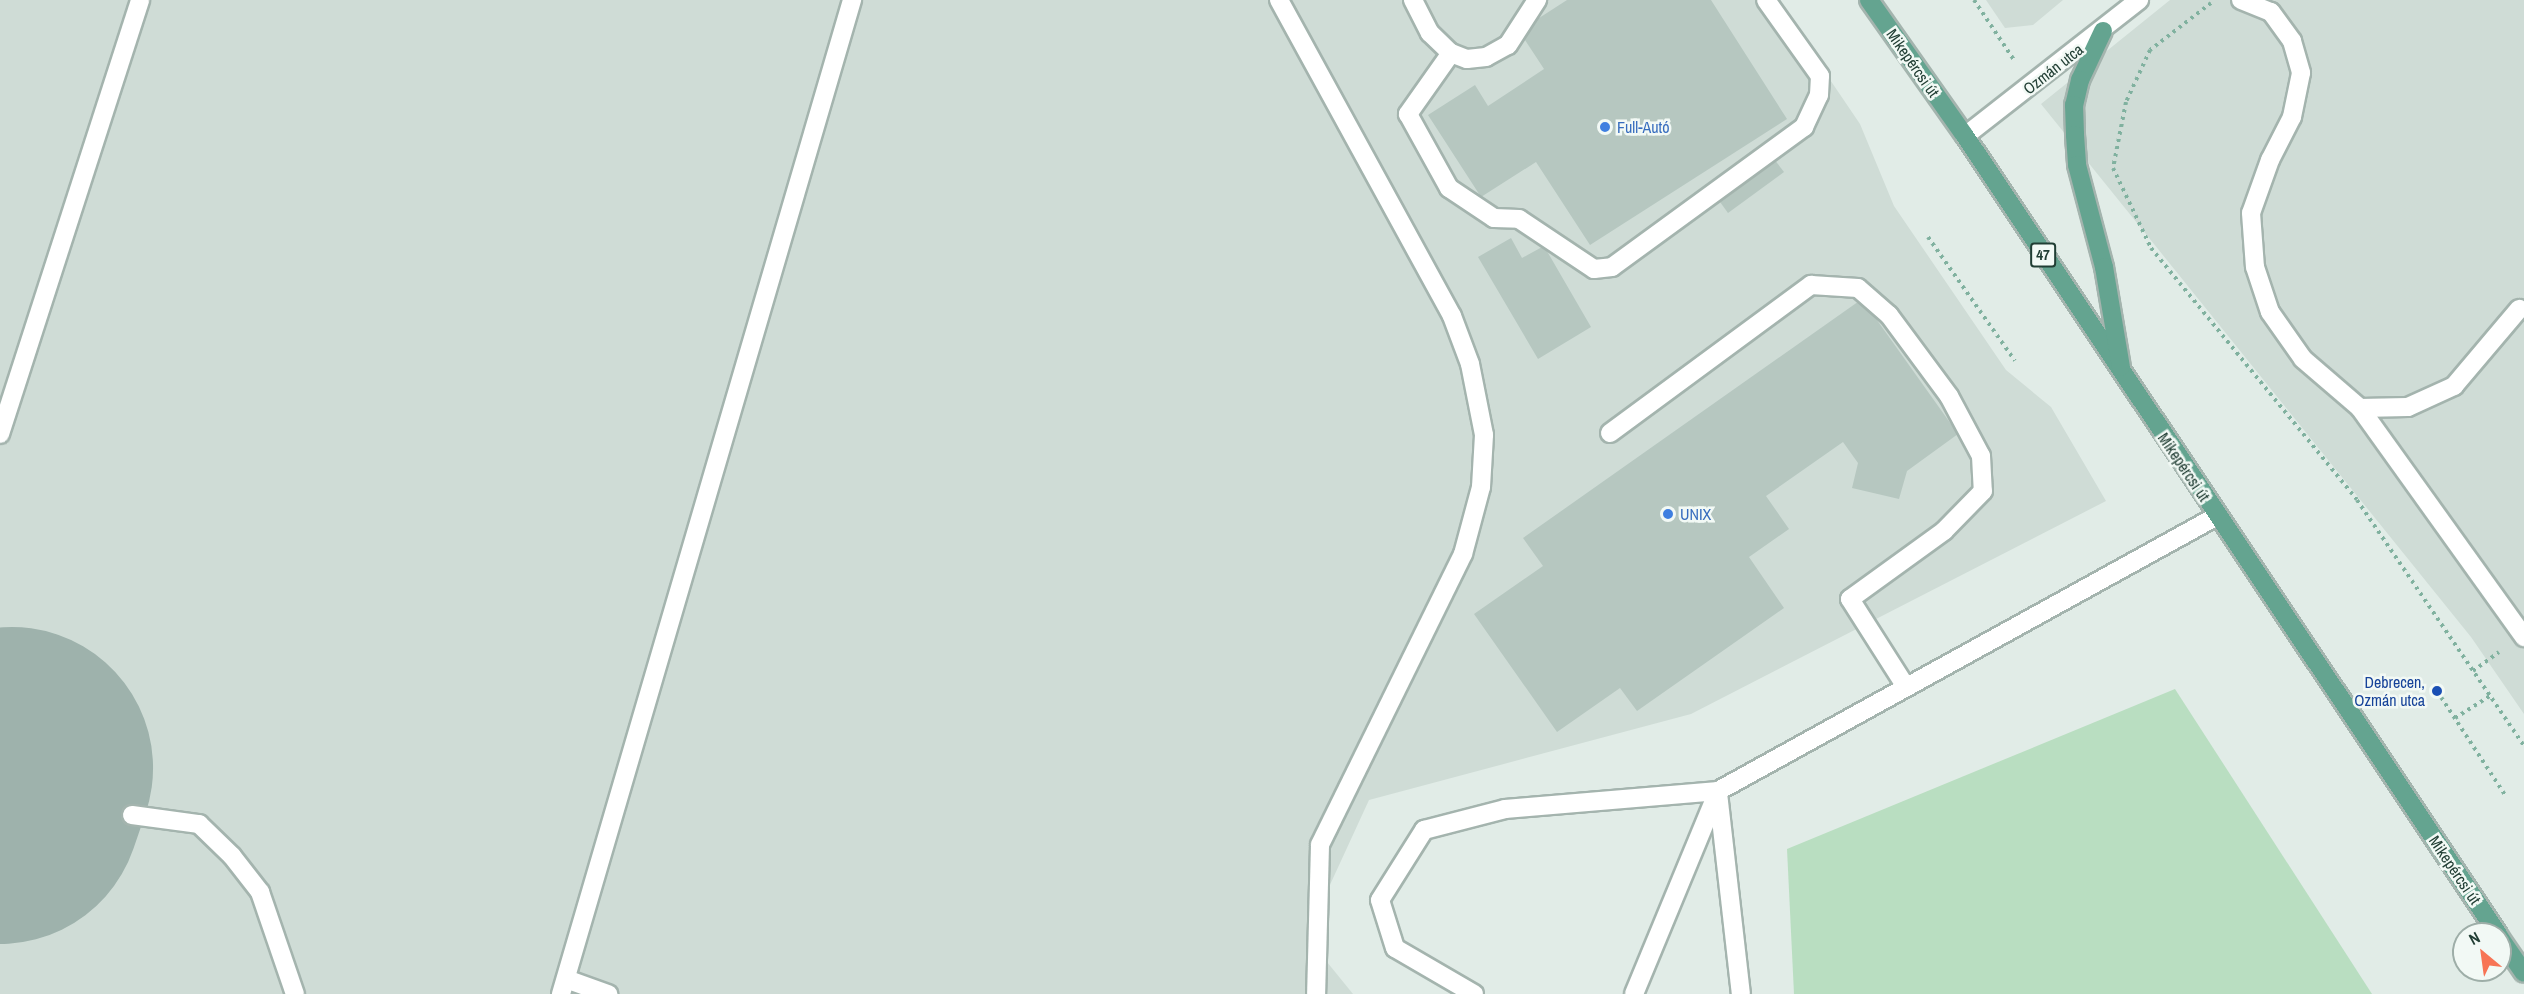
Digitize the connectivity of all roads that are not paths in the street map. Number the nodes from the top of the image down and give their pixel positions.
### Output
1 (140, 0) edge
2 (852, 0) edge
3 (1279, 0) edge
4 (1413, 0) edge
5 (1537, 0) edge
6 (1766, 0) edge
7 (1869, 0) edge
8 (2139, 0) edge
9 (2241, 0) edge
10 (2103, 31) junction
11 (1451, 52) junction
12 (1965, 136) junction
13 (2519, 309) dead end
14 (2122, 374) junction
15 (2360, 408) junction
16 (1610, 433) dead end
17 (0, 434) edge
18 (2217, 516) junction
19 (2524, 637) edge
20 (1906, 687) junction
21 (1718, 791) junction
22 (132, 815) dead end
23 (2490, 922) edge
24 (2512, 955) edge
25 (2524, 973) edge
26 (563, 987) edge
27 (295, 994) edge
28 (608, 994) edge
29 (1316, 994) edge
30 (1474, 994) edge
31 (1634, 994) edge
32 (1741, 994) edge

1 - 17 street
2 - 26 street
3 - 29 street
4 - 11 street
5 - 11 street
6 - 11 street
7 - 12 main road, Mikepércsi út / 47
8 - 10 street, Ozmán utca
9 - 15 street
10 - 12 street, Ozmán utca
10 - 14 main road
12 - 14 main road, Mikepércsi út / 47
13 - 15 street
14 - 18 main road, Mikepércsi út / 47
15 - 19 street
16 - 20 street
18 - 20 street
18 - 23 main road, Mikepércsi út / 47
20 - 21 street
21 - 30 street
21 - 31 street
21 - 32 street
22 - 27 street
24 - 25 main road, Mikepércsi út / 47
26 - 28 street

